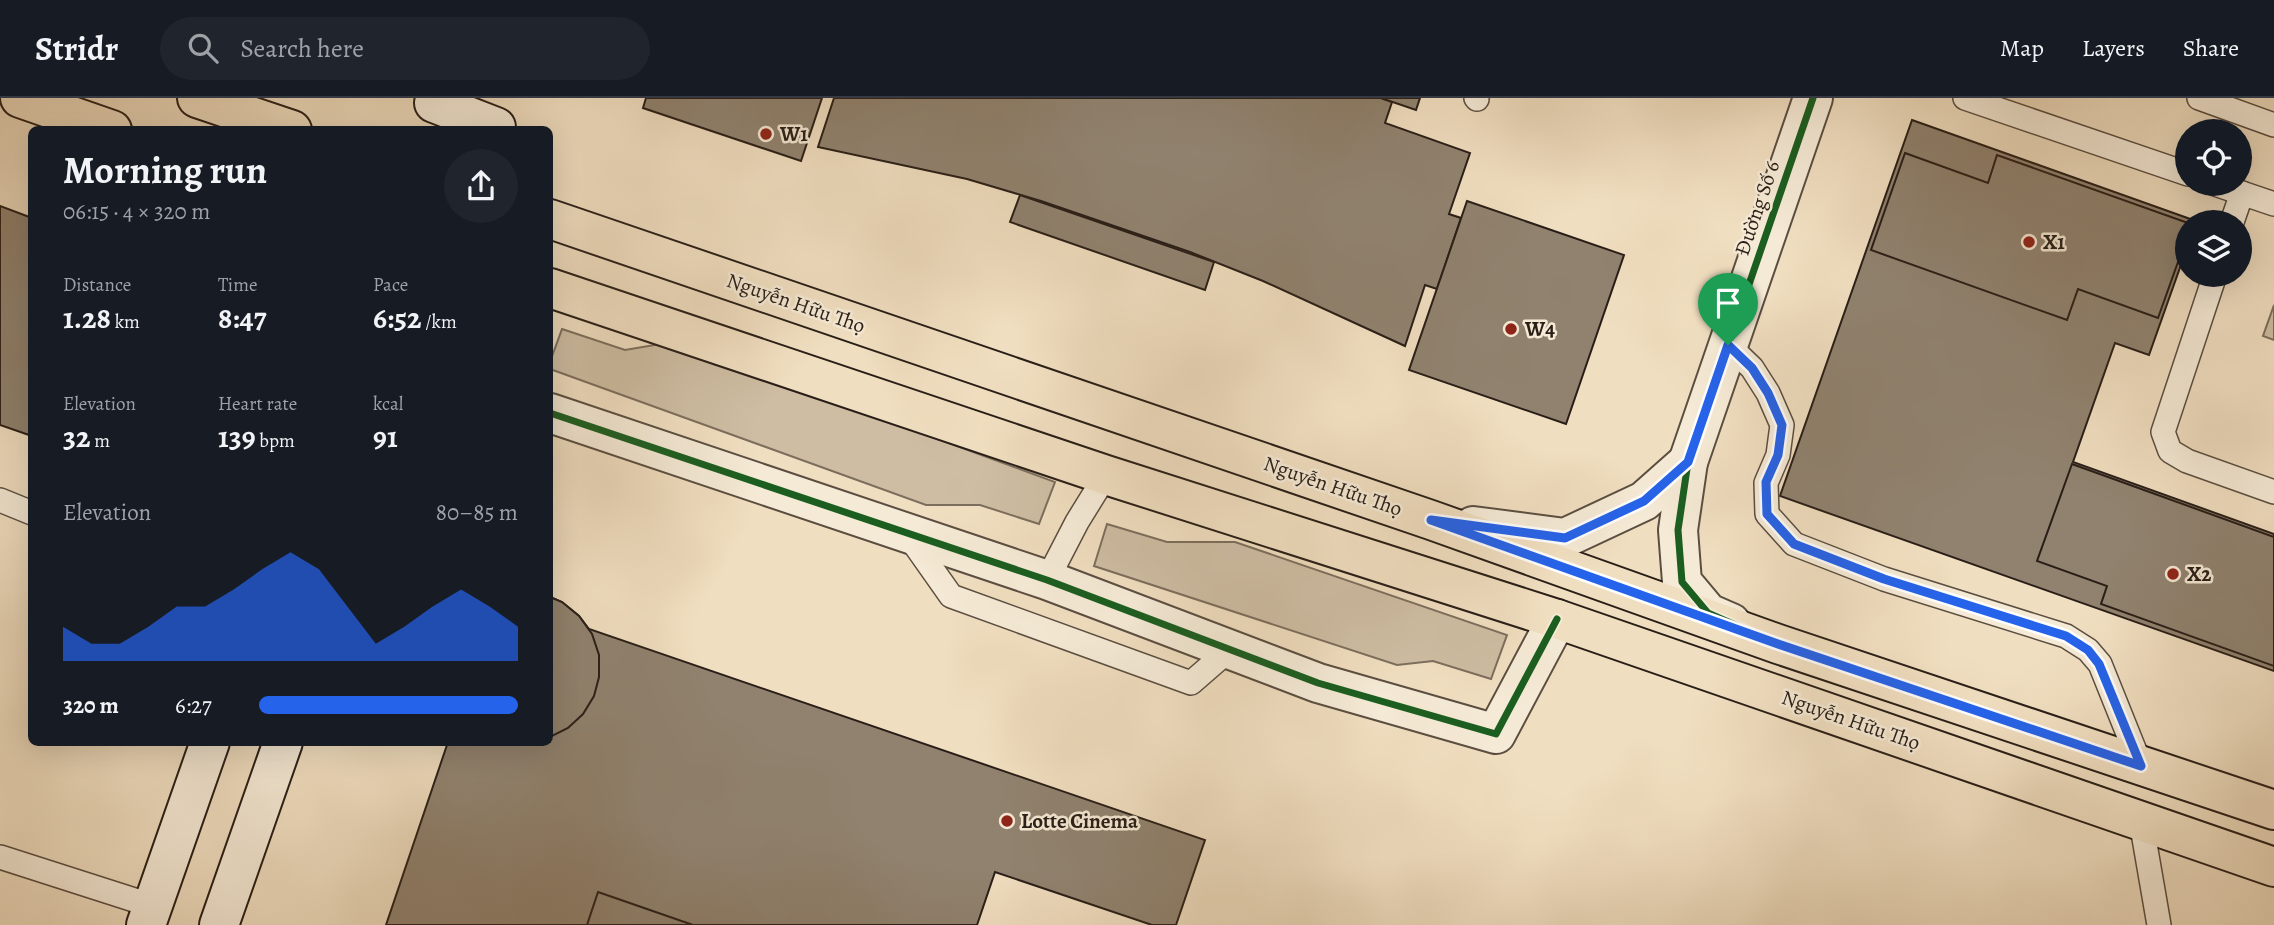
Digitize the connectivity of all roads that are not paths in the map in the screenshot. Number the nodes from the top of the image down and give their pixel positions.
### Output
1 (20, 98) edge
2 (197, 98) edge
3 (1814, 98) edge
4 (1965, 98) edge
5 (2199, 98) edge
6 (432, 110) edge
7 (499, 118) edge
8 (2274, 125) edge
9 (100, 126) edge
10 (280, 126) edge
11 (2175, 170) edge
12 (2251, 196) edge
13 (2274, 204) edge
14 (553, 220) edge
15 (2211, 287) edge
16 (553, 289) edge
17 (1728, 345) junction
18 (553, 414) edge
19 (1688, 462) junction
20 (1107, 475) junction
21 (2274, 492) edge
22 (0, 500) edge
23 (28, 511) edge
24 (1431, 520) junction
25 (906, 532) junction
26 (1047, 580) junction
27 (1557, 618) junction
28 (1778, 644) junction
29 (1229, 650) junction
30 (209, 746) edge
31 (282, 746) edge
32 (2141, 766) junction
33 (2274, 810) edge
34 (2141, 821) junction
35 (0, 857) edge
36 (2274, 867) edge
37 (150, 916) edge
38 (219, 925) edge
39 (2159, 925) edge

1 - 9 main road
2 - 10 main road
3 - 17 street, Đường Số 6
4 - 11 lane
5 - 8 lane
6 - 7 street
12 - 13 lane
14 - 24 main road, Nguyễn Hữu Thọ
15 - 21 lane
16 - 20 main road, Nguyễn Hữu Thọ
17 - 19 street, Đường Số 6
17 - 32 lane
18 - 25 street
19 - 24 street, Đường Số 6
19 - 28 street, Đường Số 6
20 - 26 lane
20 - 27 main road, Nguyễn Hữu Thọ
22 - 23 lane
24 - 28 main road, Nguyễn Hữu Thọ
25 - 26 street
25 - 29 lane
26 - 29 street
27 - 29 street
27 - 34 main road, Nguyễn Hữu Thọ
28 - 32 main road, Nguyễn Hữu Thọ
30 - 37 street
31 - 38 street
32 - 33 main road, Nguyễn Hữu Thọ
34 - 36 main road, Nguyễn Hữu Thọ
34 - 39 lane
35 - 37 lane

